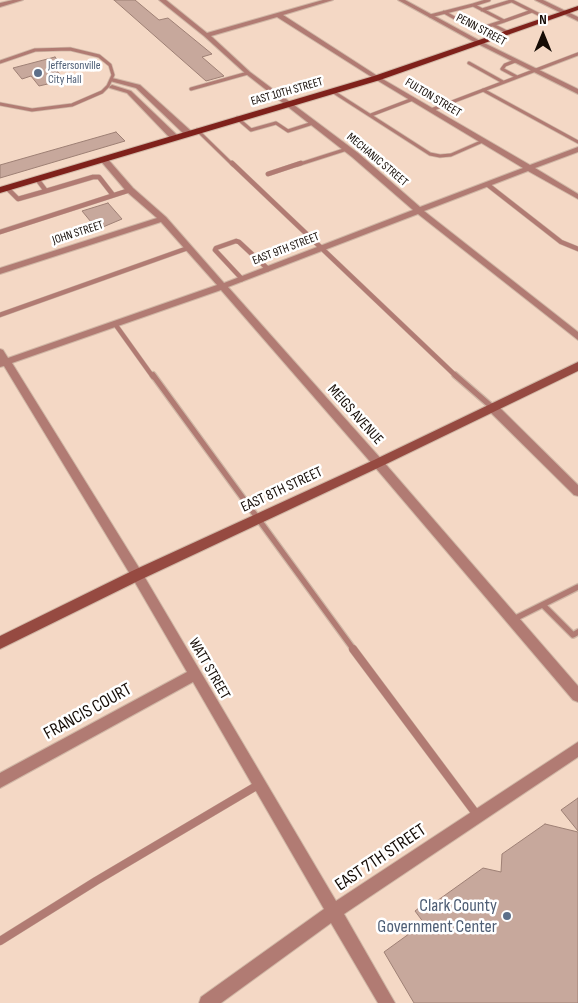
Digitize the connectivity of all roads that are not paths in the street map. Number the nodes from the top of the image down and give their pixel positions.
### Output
1 (20, 0) edge
2 (162, 0) edge
3 (330, 0) edge
4 (401, 0) edge
5 (489, 0) edge
6 (511, 0) edge
7 (538, 0) edge
8 (318, 1) edge
9 (0, 5) edge
10 (473, 5) junction
11 (578, 8) edge
12 (484, 9) junction
13 (532, 11) junction
14 (444, 12) junction
15 (565, 13) junction
16 (278, 15) junction
17 (430, 16) junction
18 (548, 19) junction
19 (578, 19) edge
20 (502, 21) junction
21 (493, 25) junction
22 (509, 33) junction
23 (206, 35) junction
24 (480, 43) junction
25 (578, 54) edge
26 (515, 61) junction
27 (0, 62) edge
28 (469, 62) dead end
29 (534, 70) junction
30 (248, 73) junction
31 (517, 77) junction
32 (377, 78) junction
33 (504, 82) junction
34 (110, 83) junction
35 (191, 89) dead end
36 (483, 90) junction
37 (332, 91) junction
38 (578, 92) edge
39 (413, 99) junction
40 (0, 104) edge
41 (286, 104) junction
42 (431, 110) junction
43 (371, 115) junction
44 (237, 118) junction
45 (313, 123) junction
46 (197, 130) junction
47 (188, 133) junction
48 (174, 137) junction
49 (482, 141) junction
50 (578, 142) edge
51 (347, 149) junction
52 (578, 149) edge
53 (102, 160) junction
54 (530, 169) junction
55 (268, 174) dead end
56 (38, 179) junction
57 (488, 185) junction
58 (3, 189) edge
59 (130, 190) junction
60 (46, 191) junction
61 (113, 195) junction
62 (578, 197) edge
63 (419, 211) junction
64 (163, 219) junction
65 (0, 232) edge
66 (188, 248) junction
67 (323, 248) junction
68 (578, 249) edge
69 (268, 269) junction
70 (0, 271) edge
71 (242, 279) junction
72 (221, 287) junction
73 (0, 315) edge
74 (115, 324) junction
75 (578, 337) edge
76 (2, 359) edge
77 (578, 366) edge
78 (492, 407) junction
79 (378, 464) junction
80 (578, 492) edge
81 (258, 519) junction
82 (137, 575) junction
83 (578, 587) edge
84 (543, 605) junction
85 (512, 620) junction
86 (576, 636) edge
87 (1, 641) edge
88 (194, 675) junction
89 (578, 696) edge
90 (578, 749) edge
91 (0, 781) edge
92 (258, 786) junction
93 (478, 816) junction
94 (334, 912) junction
95 (0, 941) edge
96 (214, 1001) edge
97 (387, 1003) edge

1 - 9 street
2 - 23 street, MECHANIC STREET
3 - 8 street
4 - 17 street, PENN STREET
5 - 10 lane
6 - 12 lane
6 - 13 lane
7 - 15 street
8 - 16 street
10 - 12 lane
10 - 14 lane
11 - 15 main road, EAST 10TH STREET
12 - 20 lane
13 - 18 lane
13 - 20 lane
14 - 17 lane
14 - 21 lane
15 - 18 main road, EAST 10TH STREET
15 - 19 street
16 - 23 street
16 - 32 street, FULTON STREET
17 - 24 street, PENN STREET
18 - 22 main road, EAST 10TH STREET
20 - 21 lane
21 - 22 lane
22 - 24 main road, EAST 10TH STREET
23 - 30 street, MECHANIC STREET
24 - 26 street, PENN STREET
24 - 32 main road, EAST 10TH STREET
25 - 29 lane
26 - 29 street, PENN STREET
26 - 31 lane
27 - 34 lane
28 - 33 lane
29 - 31 lane
29 - 38 street, PENN STREET
30 - 35 lane
30 - 41 street, MECHANIC STREET
31 - 33 lane
32 - 37 main road, EAST 10TH STREET
32 - 39 street, FULTON STREET
33 - 36 lane
34 - 40 lane
34 - 47 street
34 - 48 street
36 - 42 lane
36 - 50 lane
37 - 41 main road, EAST 10TH STREET
37 - 43 lane
39 - 42 street, FULTON STREET
39 - 43 lane
41 - 44 main road, EAST 10TH STREET
41 - 45 street, MECHANIC STREET
42 - 49 street, FULTON STREET
43 - 49 lane
44 - 45 lane
44 - 46 main road, EAST 10TH STREET
45 - 51 street, MECHANIC STREET
46 - 47 main road, EAST 10TH STREET
46 - 67 lane
47 - 48 main road, EAST 10TH STREET
48 - 53 main road, EAST 10TH STREET
49 - 54 street, FULTON STREET
51 - 55 lane
51 - 63 street, MECHANIC STREET
52 - 54 street, EAST 9TH STREET
53 - 56 main road, EAST 10TH STREET
53 - 59 street, MEIGS AVENUE
54 - 57 street, EAST 9TH STREET
54 - 62 street, FULTON STREET
56 - 58 main road, EAST 10TH STREET
56 - 60 lane
57 - 63 street, EAST 9TH STREET
57 - 68 lane
58 - 60 lane
59 - 61 lane
59 - 64 street, MEIGS AVENUE
60 - 61 lane
61 - 65 lane
63 - 67 street, EAST 9TH STREET
63 - 75 street, MECHANIC STREET
64 - 66 street, MEIGS AVENUE
64 - 70 street, JOHN STREET
66 - 72 street, MEIGS AVENUE
66 - 73 lane
67 - 69 street, EAST 9TH STREET
67 - 78 lane
69 - 71 street, EAST 9TH STREET
69 - 71 lane
71 - 72 street, EAST 9TH STREET
72 - 74 street, EAST 9TH STREET
72 - 79 street, MEIGS AVENUE
74 - 76 street, EAST 9TH STREET
74 - 81 lane
76 - 82 street, WATT STREET
77 - 78 main road, EAST 8TH STREET
78 - 79 main road, EAST 8TH STREET
78 - 80 street
79 - 81 main road, EAST 8TH STREET
79 - 85 street, MEIGS AVENUE
81 - 82 main road, EAST 8TH STREET
81 - 93 lane
82 - 87 main road, EAST 8TH STREET
82 - 88 street, WATT STREET
83 - 84 lane
84 - 85 lane
84 - 86 lane
85 - 89 street, MEIGS AVENUE
88 - 91 street, FRANCIS COURT
88 - 92 street, WATT STREET
90 - 93 street, EAST 7TH STREET
92 - 94 street, WATT STREET
92 - 95 lane
93 - 94 street, EAST 7TH STREET
94 - 96 street, EAST 7TH STREET
94 - 97 street, WATT STREET

